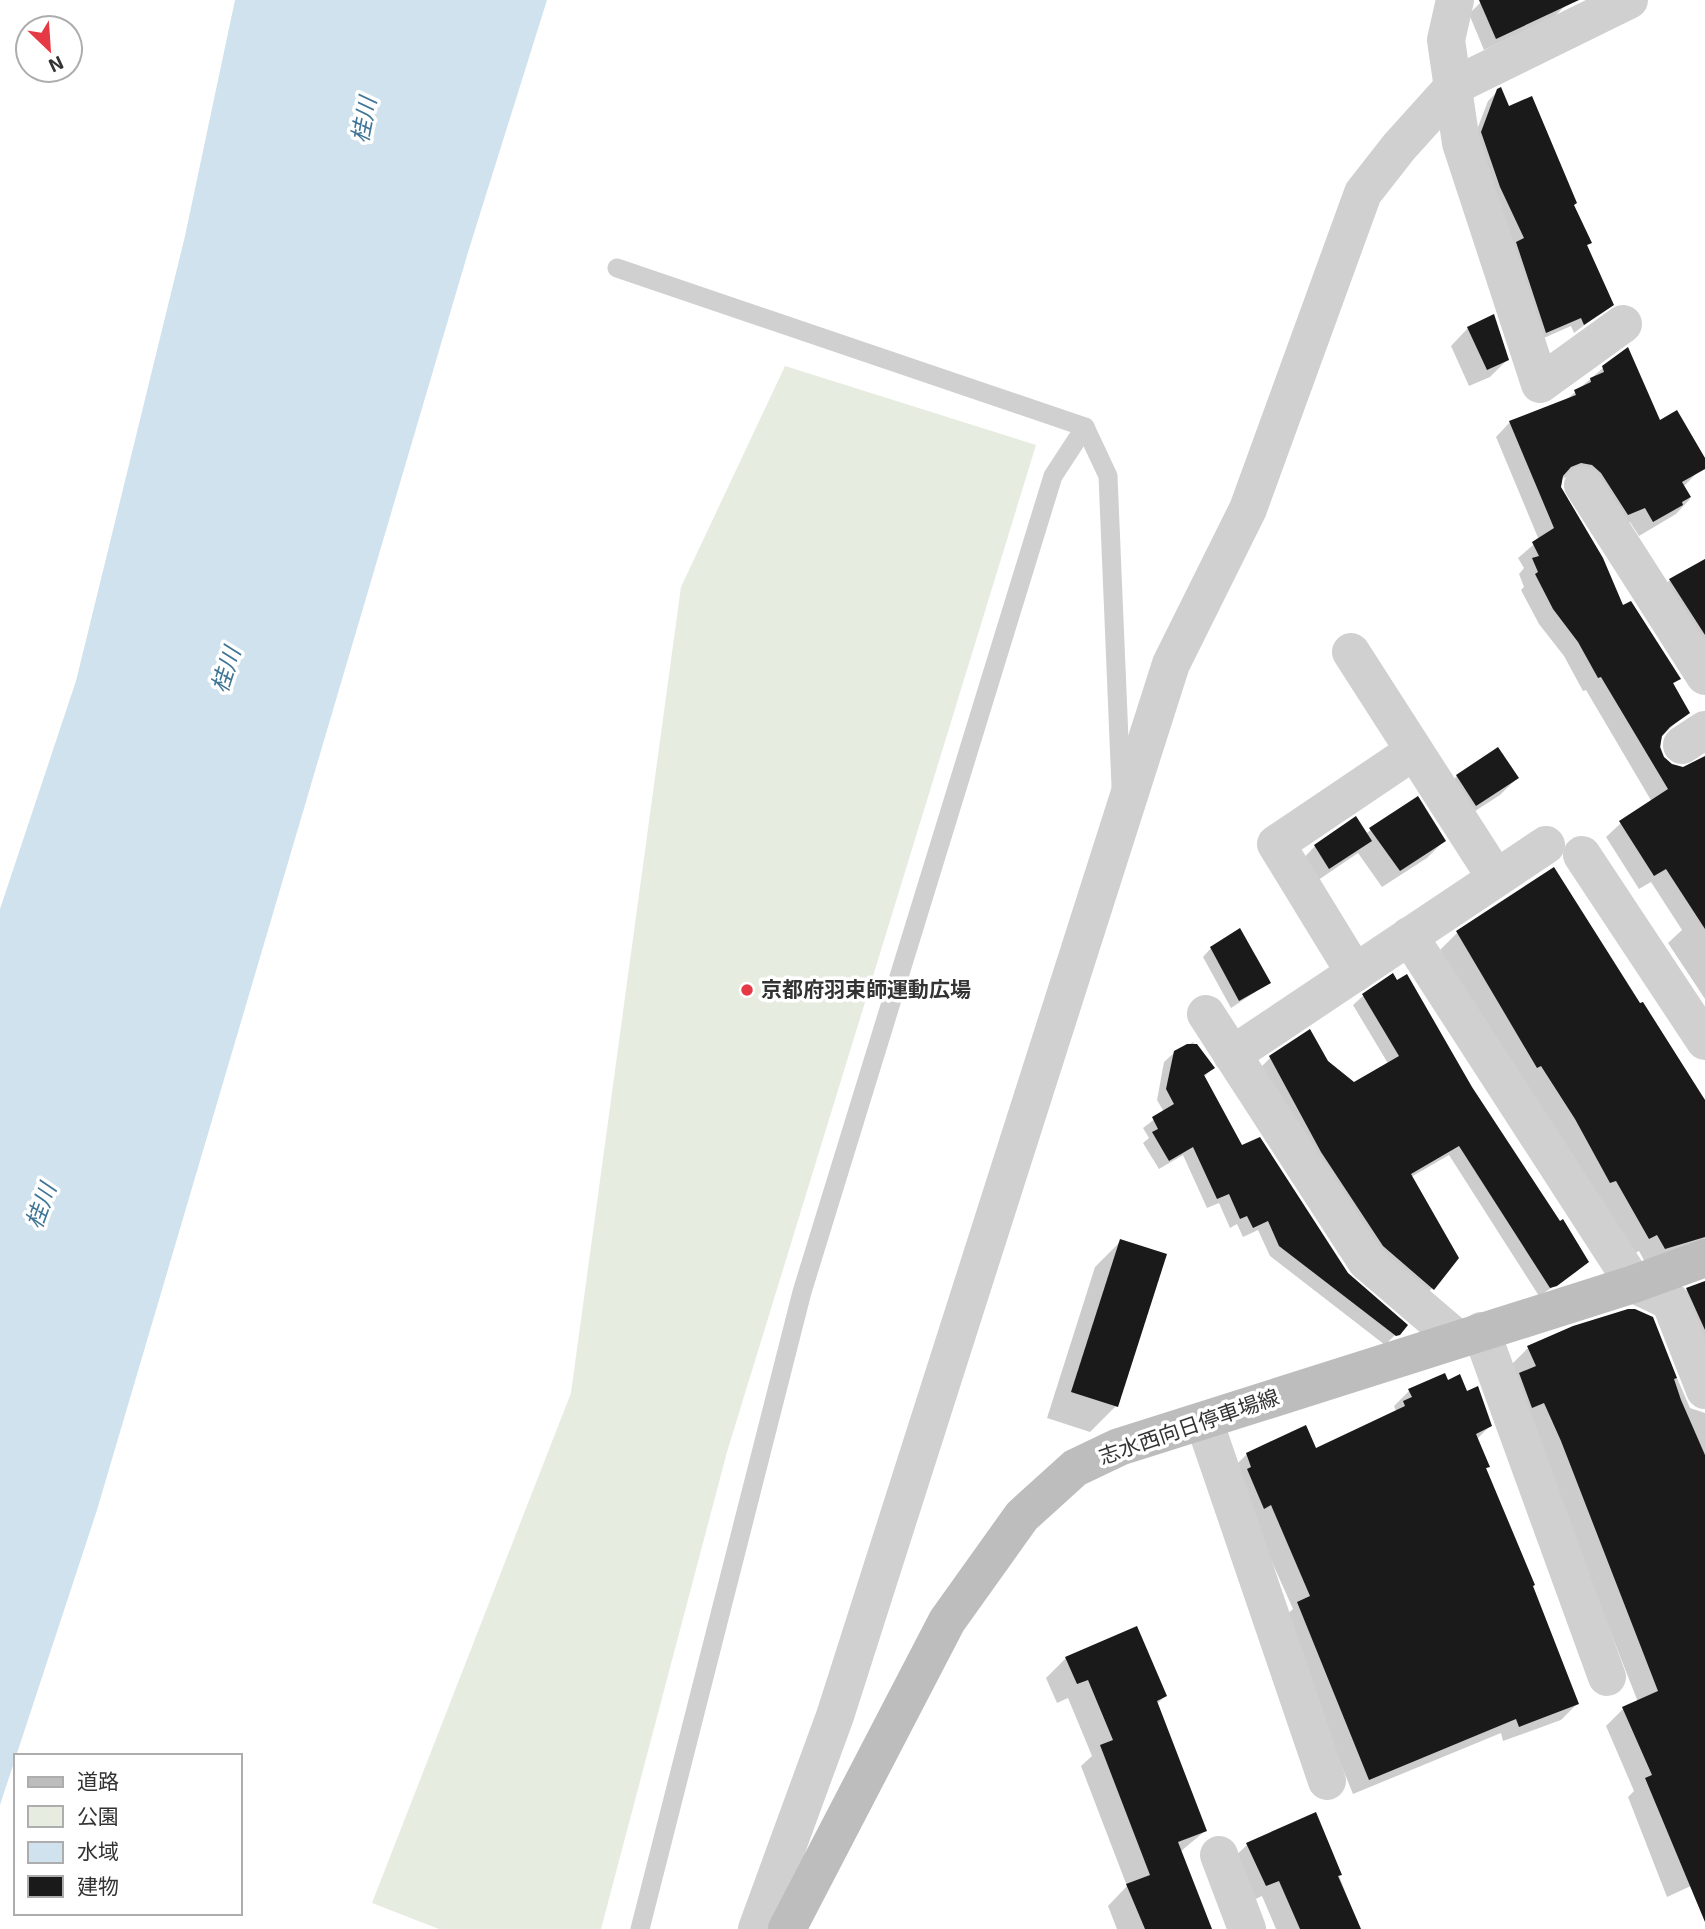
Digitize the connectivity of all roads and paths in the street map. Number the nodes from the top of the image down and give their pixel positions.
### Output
1 (1455, 0) edge
2 (1629, 0) edge
3 (1454, 86) junction
4 (617, 268) dead end
5 (1623, 324) dead end
6 (1086, 427) junction
7 (1583, 485) dead end
8 (1350, 652) dead end
9 (1705, 676) edge
10 (1414, 751) junction
11 (1122, 812) junction
12 (1546, 845) dead end
13 (1583, 855) dead end
14 (1496, 878) junction
15 (1409, 936) junction
16 (1355, 973) junction
17 (1206, 1014) dead end
18 (1705, 1041) edge
19 (1232, 1055) junction
20 (1705, 1258) edge
21 (1634, 1284) junction
22 (1468, 1335) junction
23 (1705, 1390) edge
24 (1204, 1421) junction
25 (1608, 1676) dead end
26 (1327, 1781) dead end
27 (1219, 1855) dead end
28 (640, 1929) edge
29 (757, 1929) edge
30 (787, 1929) edge
31 (1247, 1929) edge

1 - 3 street
2 - 3 street
3 - 5 street
3 - 11 street
4 - 6 lane
6 - 11 lane
6 - 28 lane
7 - 9 street
8 - 10 street
10 - 14 street
10 - 16 street
11 - 29 street
12 - 14 street
13 - 18 street
14 - 15 street
15 - 16 street
15 - 21 street
16 - 19 street
17 - 19 street
19 - 22 street
20 - 21 main road, 志水西向日停車場線
21 - 22 main road, 志水西向日停車場線
21 - 23 street
22 - 24 main road, 志水西向日停車場線
22 - 25 street
24 - 26 street
24 - 30 main road, 志水西向日停車場線
27 - 31 street

